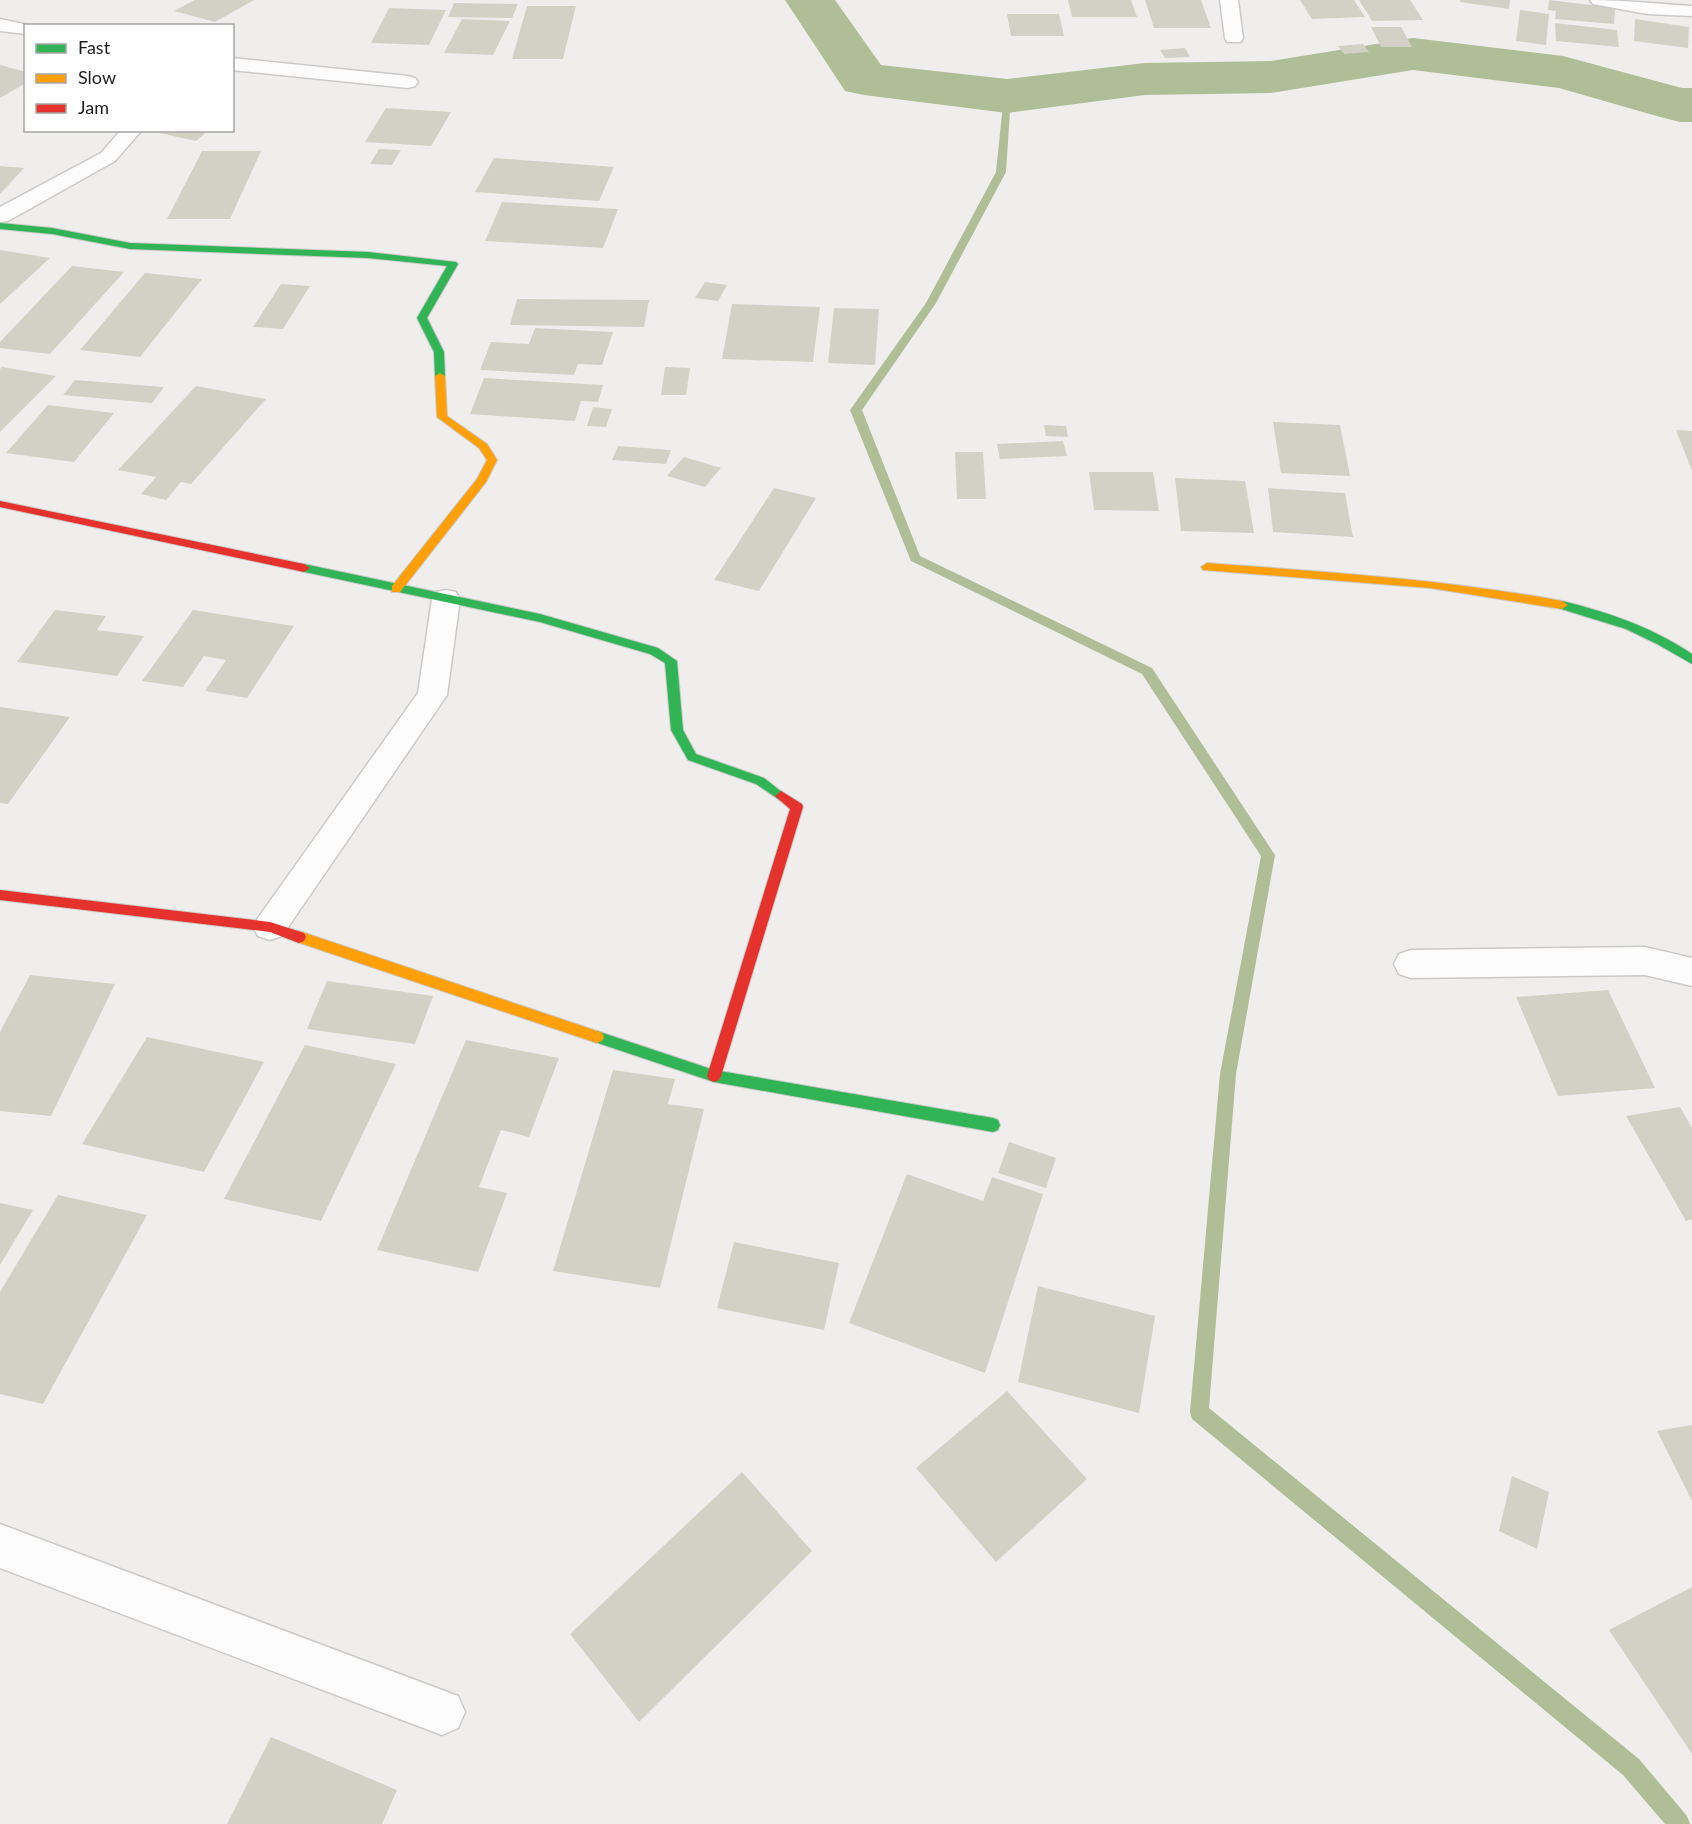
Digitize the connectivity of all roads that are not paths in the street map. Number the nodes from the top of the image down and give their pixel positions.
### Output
1 (1229, 0) edge
2 (1599, 0) edge
3 (1692, 11) edge
4 (0, 25) edge
5 (24, 30) edge
6 (1234, 38) dead end
7 (234, 64) edge
8 (408, 82) dead end
9 (130, 132) edge
10 (0, 216) edge
11 (0, 226) edge
12 (0, 504) edge
13 (1207, 567) dead end
14 (396, 589) junction
15 (446, 599) junction
16 (1692, 660) edge
17 (0, 896) edge
18 (270, 927) junction
19 (1411, 964) dead end
20 (1692, 972) edge
21 (714, 1076) junction
22 (993, 1125) dead end
23 (0, 1546) edge
24 (442, 1712) dead end

1 - 6 street
2 - 3 street
4 - 5 street
7 - 8 street
9 - 10 street
11 - 14 street
12 - 14 street
13 - 16 street
14 - 15 street
15 - 18 street
15 - 21 street
17 - 18 street
18 - 21 street
19 - 20 street
21 - 22 street
23 - 24 street

